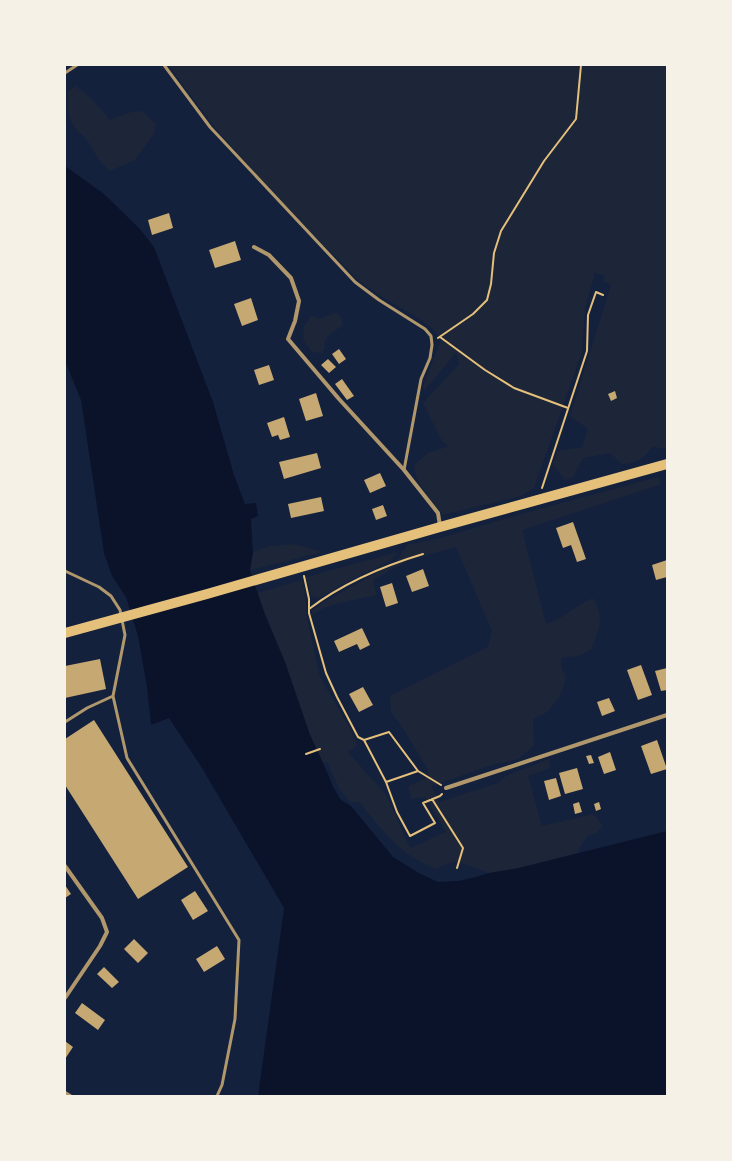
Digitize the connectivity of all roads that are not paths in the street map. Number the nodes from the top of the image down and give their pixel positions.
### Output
1 (77, 65) edge
2 (164, 65) edge
3 (65, 73) edge
4 (254, 247) dead end
5 (667, 464) edge
6 (404, 470) junction
7 (440, 527) junction
8 (65, 571) edge
9 (65, 633) edge
10 (113, 696) junction
11 (667, 715) edge
12 (65, 722) edge
13 (446, 788) road end
14 (65, 866) edge
15 (65, 998) edge
16 (65, 1093) edge
17 (70, 1096) edge
18 (217, 1096) edge

1 - 3 lane
2 - 6 lane
4 - 6 street
5 - 7 main road
6 - 7 street
7 - 9 main road
8 - 10 lane
10 - 12 lane
10 - 18 lane
11 - 13 street
14 - 15 street
16 - 17 street

